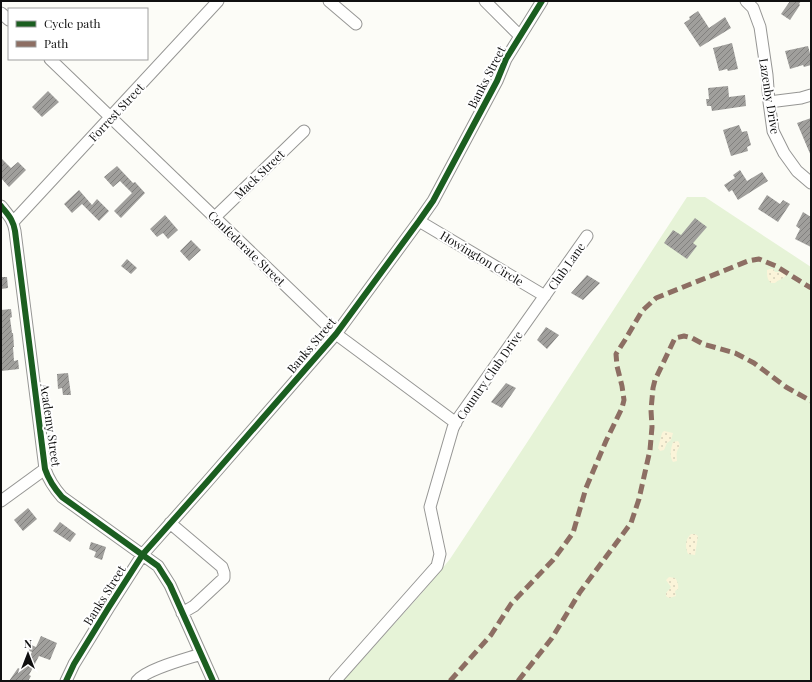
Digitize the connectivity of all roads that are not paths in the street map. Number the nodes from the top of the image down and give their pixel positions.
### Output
1 (218, 1) edge
2 (329, 1) edge
3 (485, 1) edge
4 (542, 1) edge
5 (746, 1) edge
6 (356, 24) dead end
7 (520, 36) junction
8 (52, 60) edge
9 (811, 95) edge
10 (769, 102) junction
11 (111, 117) junction
12 (304, 131) dead end
13 (811, 183) edge
14 (1, 206) edge
15 (215, 217) junction
16 (420, 221) junction
17 (13, 222) junction
18 (587, 236) dead end
19 (545, 296) junction
20 (336, 334) junction
21 (456, 422) junction
22 (45, 469) junction
23 (1, 501) edge
24 (170, 523) junction
25 (143, 554) junction
26 (182, 613) junction
27 (201, 654) junction
28 (66, 681) edge
29 (137, 681) edge
30 (213, 681) edge
31 (335, 681) edge

1 - 11 street, Forrest Street
2 - 6 street
3 - 7 street
4 - 7 street, Banks Street
5 - 10 street, Lazenby Drive
7 - 16 street, Banks Street
8 - 11 street, Confederate Street
9 - 10 street
10 - 13 street, Lazenby Drive
11 - 15 street, Confederate Street
11 - 17 street, Forrest Street
12 - 15 street, Mack Street
14 - 17 street, Academy Street
15 - 20 street, Confederate Street
16 - 19 street, Howington Circle
16 - 20 street, Banks Street
17 - 22 street, Academy Street
18 - 19 street, Club Lane
19 - 21 street, Country Club Drive
20 - 21 street, Confederate Street
20 - 24 street, Banks Street
21 - 31 street, Country Club Drive
22 - 23 street
22 - 25 street, Academy Street
24 - 25 street, Banks Street
24 - 26 street
25 - 26 street, Academy Street
25 - 28 street, Banks Street
26 - 27 street, Academy Street
27 - 29 street
27 - 30 street, Academy Street

